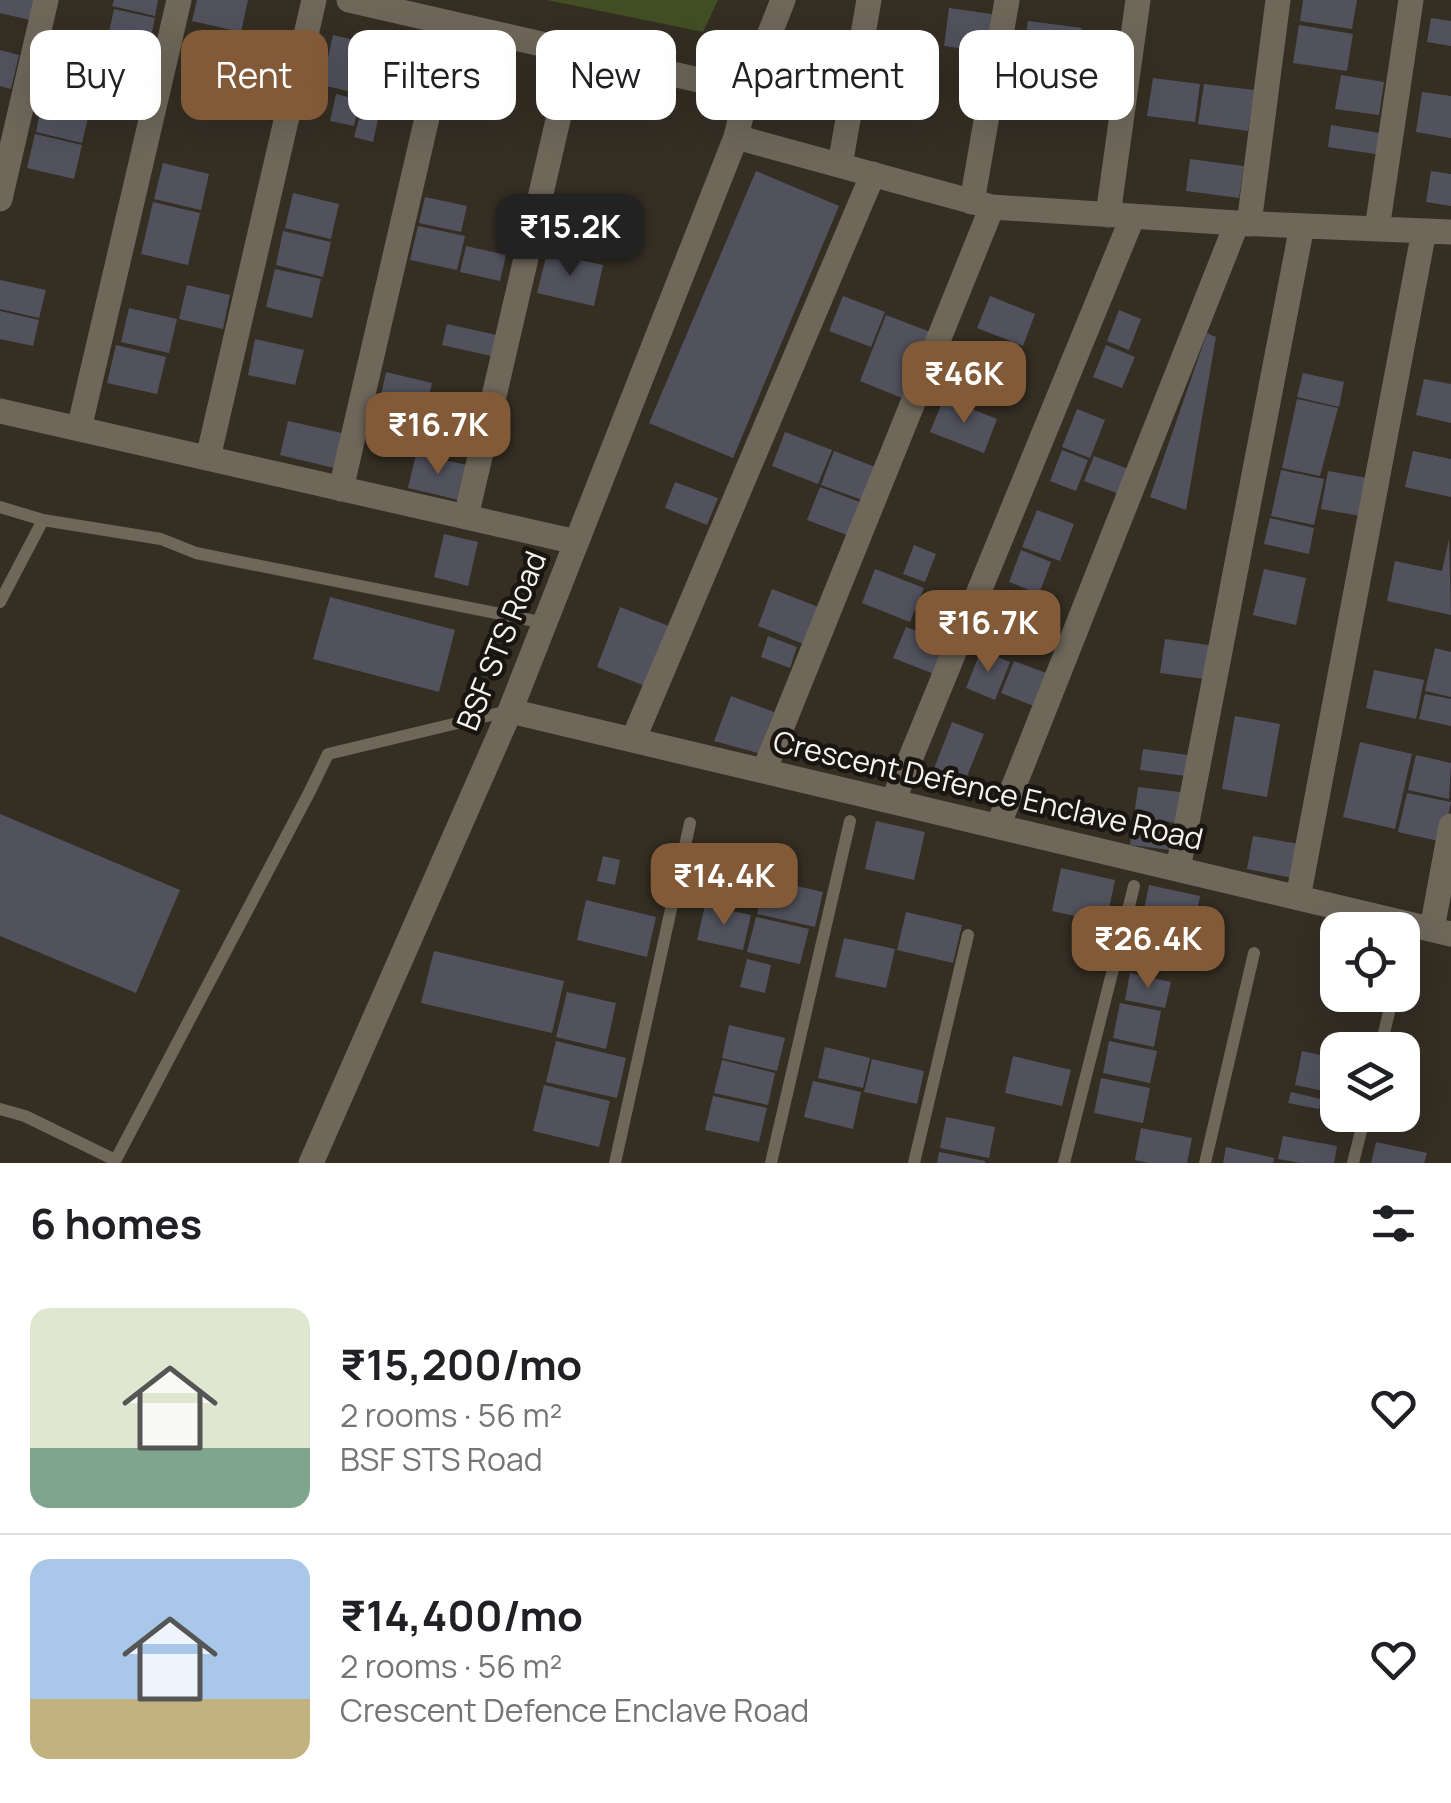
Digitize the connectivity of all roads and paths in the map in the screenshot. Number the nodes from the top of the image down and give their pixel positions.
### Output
1 (46, 0) edge
2 (178, 0) edge
3 (314, 0) edge
4 (349, 0) edge
5 (783, 0) edge
6 (869, 0) edge
7 (1007, 0) edge
8 (1138, 0) edge
9 (1278, 0) edge
10 (1411, 0) edge
11 (449, 23) junction
12 (771, 30) edge
13 (536, 42) edge
14 (558, 120) edge
15 (740, 120) edge
16 (736, 137) junction
17 (840, 165) junction
18 (873, 174) junction
19 (0, 199) edge
20 (982, 204) junction
21 (1120, 215) junction
22 (1243, 224) junction
23 (1302, 226) junction
24 (1377, 229) junction
25 (1424, 230) junction
26 (1451, 232) edge
27 (0, 411) edge
28 (79, 429) junction
29 (208, 458) junction
30 (341, 488) junction
31 (0, 507) edge
32 (466, 517) junction
33 (43, 520) junction
34 (576, 542) junction
35 (0, 602) edge
36 (546, 623) junction
37 (510, 711) junction
38 (633, 740) junction
39 (764, 770) junction
40 (893, 802) junction
41 (850, 821) dead end
42 (690, 823) dead end
43 (998, 826) junction
44 (1451, 826) edge
45 (1178, 869) junction
46 (1134, 886) dead end
47 (1298, 898) junction
48 (1441, 932) edge
49 (968, 935) dead end
50 (1254, 953) dead end
51 (0, 1109) edge
52 (1361, 1132) edge
53 (114, 1162) edge
54 (311, 1163) edge
55 (615, 1163) edge
56 (770, 1163) edge
57 (914, 1163) edge
58 (1064, 1163) edge
59 (1205, 1163) edge
60 (1353, 1163) edge

1 - 19 street
2 - 28 street
3 - 29 street
4 - 11 street
5 - 12 street, BSF STS Road
6 - 17 street
7 - 20 street
8 - 21 street
9 - 22 street
10 - 24 street
11 - 13 street
11 - 30 street
14 - 32 street
15 - 16 street, BSF STS Road
16 - 17 street
16 - 34 street, BSF STS Road
17 - 18 street
18 - 20 street
18 - 38 street
20 - 21 street
20 - 39 street
21 - 22 street
21 - 40 street
22 - 23 street
22 - 43 street
23 - 24 street
23 - 45 street
24 - 25 street
25 - 26 street
25 - 47 street
27 - 28 street
28 - 29 street
29 - 30 street
30 - 32 street
31 - 33 lane
32 - 34 street
33 - 35 lane
33 - 36 lane
34 - 36 street, BSF STS Road
36 - 37 street, BSF STS Road
37 - 38 street, Crescent Defence Enclave Road
37 - 53 lane
37 - 54 street, BSF STS Road
38 - 39 street, Crescent Defence Enclave Road
39 - 40 street, Crescent Defence Enclave Road
40 - 43 street, Crescent Defence Enclave Road
41 - 56 lane
42 - 55 lane
43 - 45 street, Crescent Defence Enclave Road
44 - 48 street
45 - 47 street, Crescent Defence Enclave Road
46 - 58 lane
47 - 48 street, Crescent Defence Enclave Road
49 - 57 lane
50 - 59 lane
51 - 53 lane
52 - 60 lane

